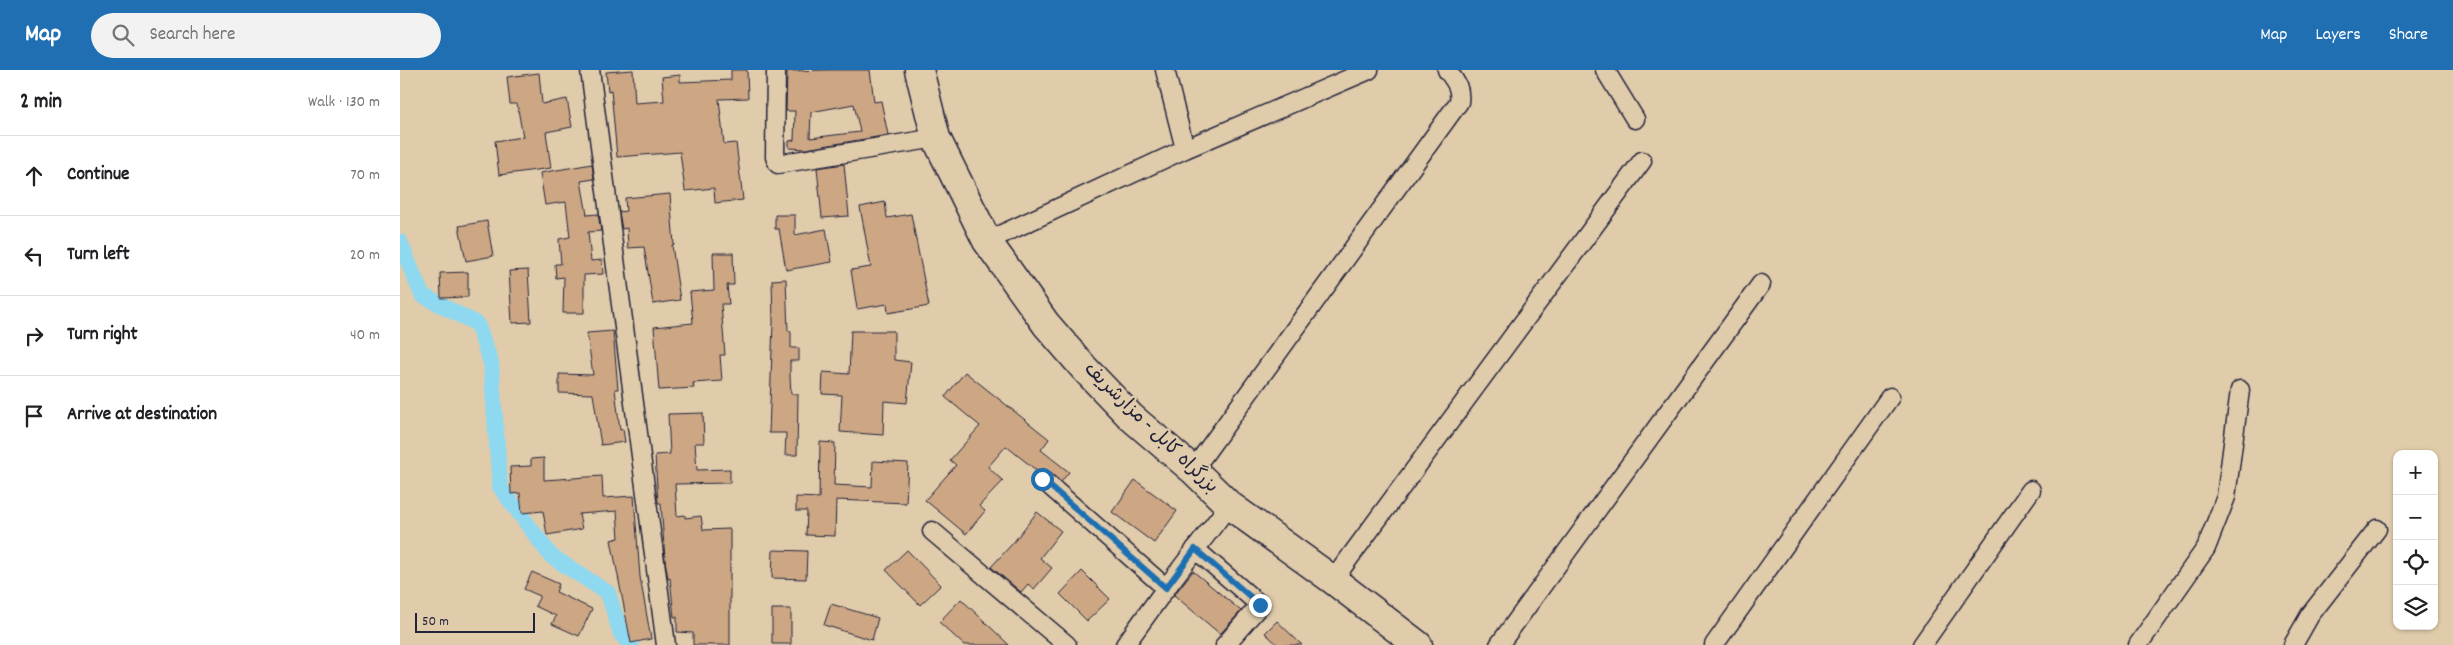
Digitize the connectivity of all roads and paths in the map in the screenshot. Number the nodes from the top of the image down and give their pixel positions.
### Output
1 (590, 70) edge
2 (776, 70) edge
3 (919, 70) edge
4 (1165, 70) edge
5 (1369, 70) edge
6 (1447, 70) edge
7 (1604, 70) edge
8 (1635, 119) dead end
9 (936, 138) junction
10 (1184, 149) junction
11 (1642, 161) dead end
12 (986, 241) junction
13 (1761, 284) dead end
14 (2240, 390) dead end
15 (1890, 398) dead end
16 (1192, 470) junction
17 (1042, 479) dead end
18 (2031, 490) dead end
19 (1229, 505) junction
20 (2377, 529) dead end
21 (932, 530) dead end
22 (1195, 549) junction
23 (1333, 580) junction
24 (1166, 588) junction
25 (666, 645) edge
26 (1067, 645) edge
27 (1125, 645) edge
28 (1225, 645) edge
29 (1418, 645) edge
30 (1499, 645) edge
31 (1714, 645) edge
32 (1922, 645) edge
33 (2138, 645) edge
34 (2293, 645) edge

1 - 25 street
2 - 9 street
3 - 9 highway, بزرگراه کابل - مزارشریف
4 - 10 street
5 - 10 street
6 - 16 street
7 - 8 street
9 - 12 highway, بزرگراه کابل - مزارشریف
10 - 12 street
11 - 23 street
12 - 16 highway, بزرگراه کابل - مزارشریف
13 - 30 street
14 - 33 street
15 - 31 street
16 - 19 highway, بزرگراه کابل - مزارشریف
17 - 24 street
18 - 32 street
19 - 22 street
19 - 23 highway, بزرگراه کابل - مزارشریف
20 - 34 street
21 - 26 street
22 - 24 street
22 - 28 street
23 - 29 highway, بزرگراه کابل - مزارشریف
24 - 27 street

